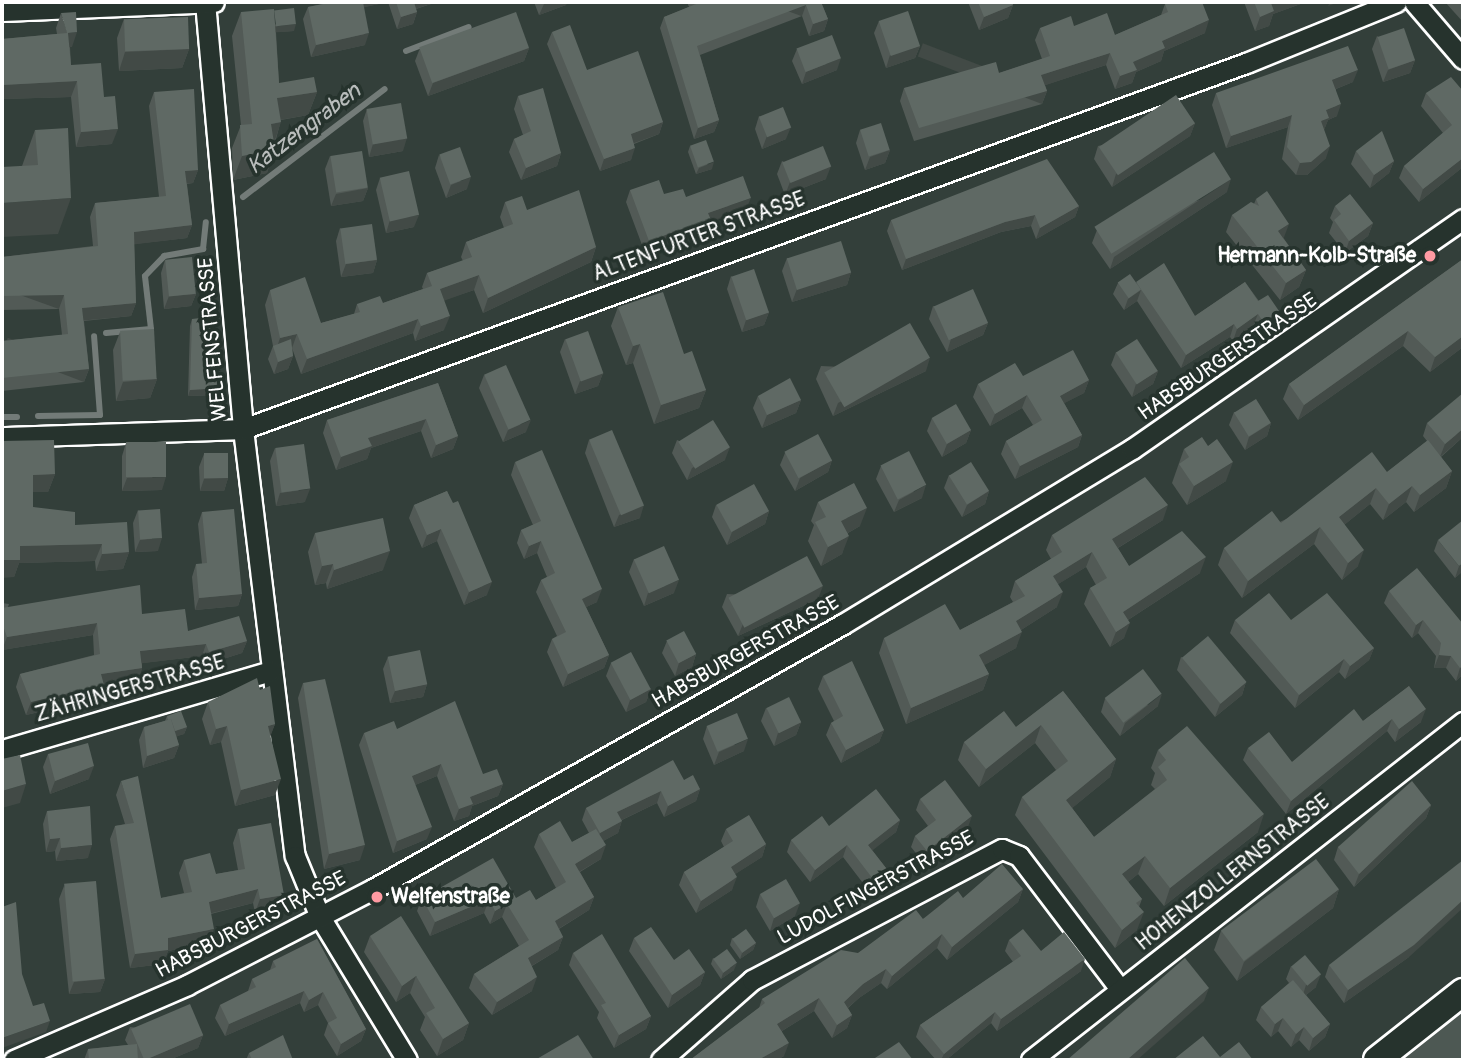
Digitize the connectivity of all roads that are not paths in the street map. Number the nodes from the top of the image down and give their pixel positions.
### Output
1 (208, 2) edge
2 (1396, 2) edge
3 (1414, 2) edge
4 (2, 11) edge
5 (1463, 59) edge
6 (1463, 219) edge
7 (243, 429) junction
8 (2, 437) edge
9 (271, 671) junction
10 (1463, 722) edge
11 (2, 750) edge
12 (320, 917) junction
13 (1120, 989) junction
14 (1463, 992) edge
15 (14, 1060) edge
16 (407, 1060) edge
17 (661, 1060) edge
18 (1031, 1060) edge
19 (1377, 1060) edge

1 - 4 street
1 - 7 street, WELFENSTRASSE
2 - 7 street, ALTENFURTER STRASSE
3 - 5 street
6 - 12 street, HABSBURGERSTRASSE
7 - 8 street, ALTENFURTER STRASSE
7 - 9 street, WELFENSTRASSE
9 - 11 street, ZÄHRINGERSTRASSE
9 - 12 street, WELFENSTRASSE
10 - 13 street, HOHENZOLLERNSTRASSE
12 - 15 street, HABSBURGERSTRASSE
12 - 16 street, WELFENSTRASSE
13 - 17 street, LUDOLFINGERSTRASSE
13 - 18 street, HOHENZOLLERNSTRASSE
14 - 19 main road

